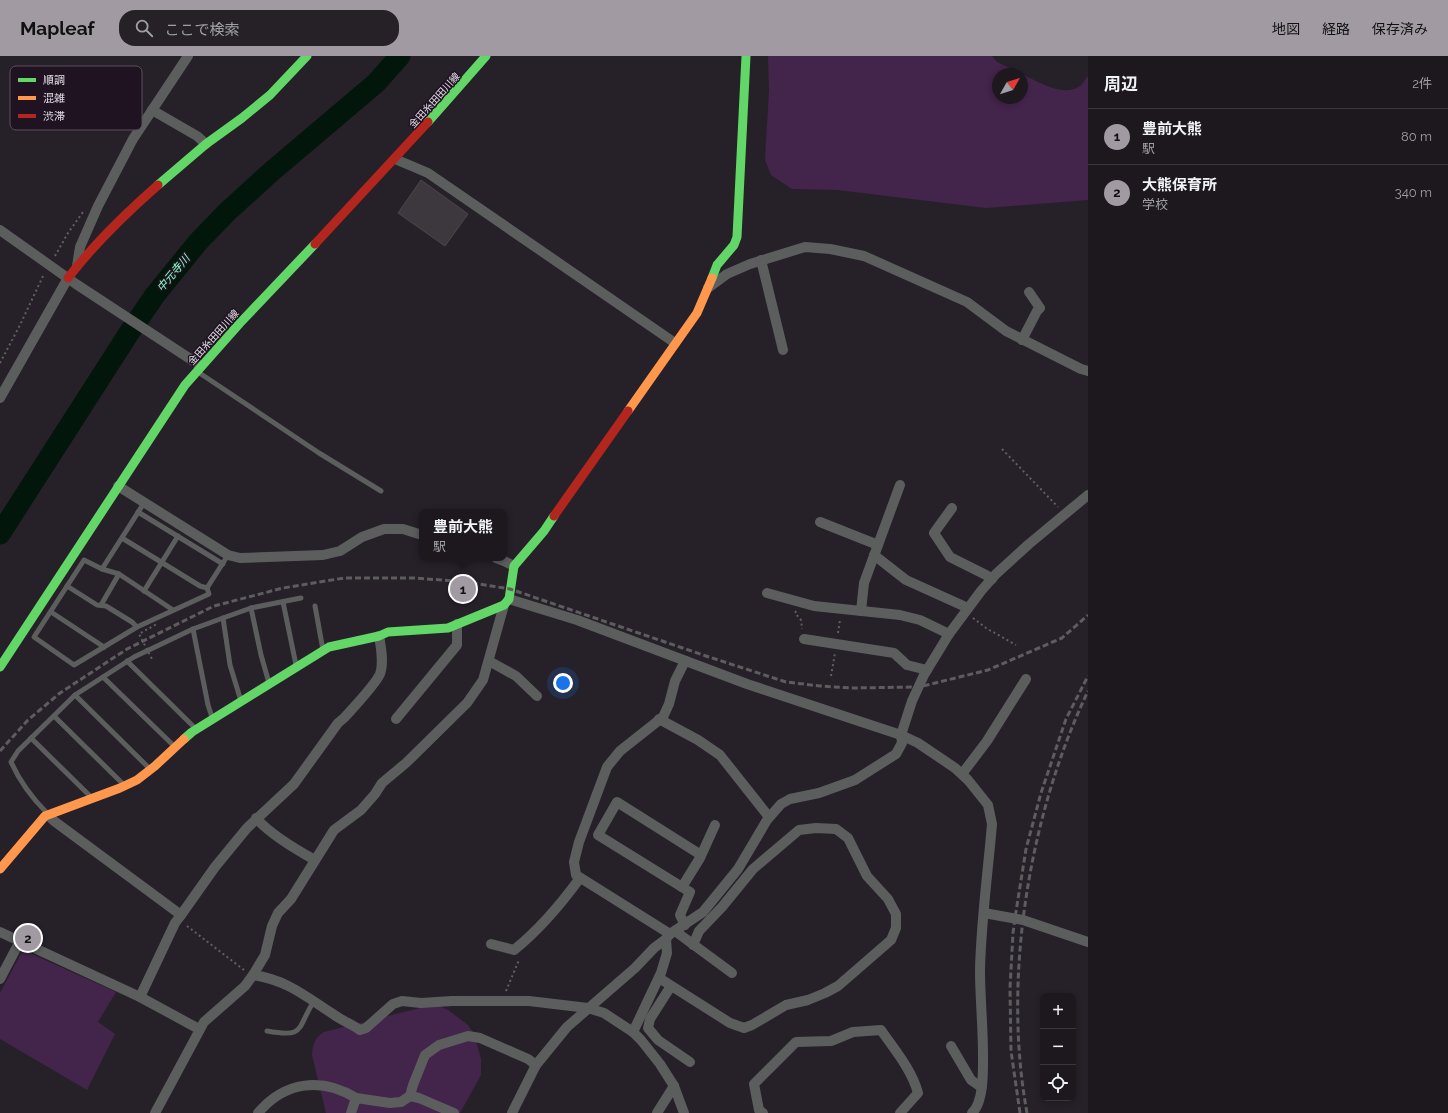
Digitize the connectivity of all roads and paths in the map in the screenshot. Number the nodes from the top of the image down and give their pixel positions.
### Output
1 (188, 56) edge
2 (307, 56) edge
3 (486, 56) edge
4 (746, 56) edge
5 (152, 110) junction
6 (142, 125) edge
7 (139, 130) edge
8 (206, 144) junction
9 (395, 159) junction
10 (0, 230) edge
11 (761, 260) junction
12 (77, 266) junction
13 (44, 274) dead end
14 (72, 281) junction
15 (708, 288) junction
16 (1029, 292) dead end
17 (1022, 340) junction
18 (675, 343) junction
19 (783, 350) dead end
20 (0, 363) edge
21 (197, 366) junction
22 (1088, 371) edge
23 (0, 398) edge
24 (1002, 449) dead end
25 (900, 485) dead end
26 (118, 486) junction
27 (381, 491) dead end
28 (1088, 495) edge
29 (144, 503) junction
30 (952, 508) dead end
31 (138, 512) junction
32 (1065, 514) junction
33 (820, 522) dead end
34 (419, 534) edge
35 (178, 536) junction
36 (122, 538) junction
37 (878, 545) junction
38 (228, 555) junction
39 (874, 555) junction
40 (506, 561) edge
41 (162, 563) junction
42 (223, 564) junction
43 (514, 566) junction
44 (102, 569) junction
45 (119, 574) junction
46 (992, 579) junction
47 (67, 586) junction
48 (207, 588) junction
49 (144, 591) junction
50 (767, 593) dead end
51 (301, 598) dead end
52 (283, 602) junction
53 (506, 602) junction
54 (797, 602) junction
55 (101, 605) junction
56 (314, 606) dead end
57 (251, 608) junction
58 (841, 609) junction
59 (173, 610) junction
60 (967, 610) junction
61 (861, 611) junction
62 (51, 612) junction
63 (223, 618) junction
64 (152, 620) junction
65 (458, 624) junction
66 (137, 627) junction
67 (193, 629) junction
68 (949, 634) junction
69 (379, 636) junction
70 (804, 639) joint
71 (837, 644) junction
72 (1016, 644) dead end
73 (104, 647) junction
74 (323, 651) junction
75 (152, 659) dead end
76 (127, 661) junction
77 (489, 661) junction
78 (685, 661) junction
79 (0, 667) edge
80 (296, 668) junction
81 (927, 670) junction
82 (831, 676) dead end
83 (102, 677) junction
84 (1026, 679) dead end
85 (269, 684) junction
86 (75, 695) junction
87 (537, 696) dead end
88 (241, 702) junction
89 (54, 716) junction
90 (396, 718) dead end
91 (213, 719) junction
92 (660, 719) junction
93 (196, 729) junction
94 (901, 735) junction
95 (31, 738) junction
96 (175, 747) junction
97 (150, 770) junction
98 (962, 774) junction
99 (124, 786) junction
100 (93, 798) junction
101 (48, 815) junction
102 (770, 817) junction
103 (256, 818) junction
104 (715, 825) dead end
105 (702, 855) junction
106 (315, 860) junction
107 (0, 869) edge
108 (580, 878) junction
109 (682, 887) junction
110 (984, 913) junction
111 (179, 917) junction
112 (685, 924) junction
113 (0, 932) edge
114 (670, 935) junction
115 (20, 941) junction
116 (1088, 942) edge
117 (491, 944) dead end
118 (693, 945) junction
119 (520, 946) junction
120 (732, 973) dead end
121 (253, 975) junction
122 (659, 978) junction
123 (0, 979) edge
124 (671, 986) junction
125 (140, 997) junction
126 (314, 1001) junction
127 (501, 1001) junction
128 (588, 1008) junction
129 (199, 1030) junction
130 (267, 1031) dead end
131 (633, 1032) junction
132 (951, 1046) dead end
133 (690, 1062) dead end
134 (536, 1065) junction
135 (674, 1086) junction
136 (981, 1087) junction
137 (410, 1096) junction
138 (356, 1098) junction
139 (433, 1109) edge
140 (155, 1113) edge
141 (258, 1113) edge
142 (350, 1113) edge
143 (454, 1113) edge
144 (512, 1113) edge
145 (657, 1113) edge
146 (684, 1113) edge
147 (763, 1113) edge
148 (900, 1113) edge
149 (972, 1113) edge

1 - 5 street
2 - 8 street
3 - 9 street, 金田糸田田川線
4 - 15 street
5 - 6 street
5 - 8 street
7 - 12 street
8 - 12 street
9 - 18 street
9 - 21 street, 金田糸田田川線
10 - 14 street
11 - 15 street
11 - 17 street
11 - 19 street
12 - 14 street
13 - 20 path
14 - 21 street
14 - 23 street
15 - 18 street
16 - 17 street
17 - 22 street
18 - 43 street
21 - 26 street, 金田糸田田川線
21 - 27 lane
24 - 32 path
25 - 37 street
26 - 29 street
26 - 79 street, 金田糸田田川線
28 - 32 street
29 - 31 lane
29 - 38 street
30 - 46 street
31 - 35 lane
31 - 36 lane
32 - 46 street
33 - 37 street
34 - 38 street
35 - 41 lane
35 - 42 lane
36 - 41 lane
36 - 44 lane
37 - 39 street
38 - 42 lane
39 - 60 street
39 - 61 street
40 - 43 street
41 - 48 lane
41 - 49 lane
42 - 48 lane
43 - 53 street
44 - 45 lane
44 - 47 lane
45 - 49 lane
45 - 55 lane
46 - 60 street
47 - 55 lane
47 - 62 lane
48 - 59 lane
49 - 59 lane
50 - 54 street
51 - 52 lane
52 - 57 lane
52 - 80 lane
53 - 65 street
53 - 77 street
53 - 78 street
54 - 58 street
54 - 70 path
55 - 66 lane
56 - 74 lane
57 - 63 lane
57 - 85 lane
58 - 61 street
58 - 71 path
59 - 64 lane
60 - 68 street
60 - 72 path
61 - 68 street
62 - 73 lane
62 - 73 lane
63 - 67 lane
63 - 88 lane
64 - 66 lane
64 - 75 path, bridge
65 - 69 street
65 - 90 street
66 - 73 lane
67 - 76 lane
67 - 91 lane
68 - 81 street
69 - 74 street
69 - 103 street
70 - 71 street
71 - 81 street
71 - 82 path
74 - 80 street
76 - 83 lane
76 - 93 lane
77 - 87 street
77 - 106 street
78 - 92 street
78 - 94 street
80 - 85 street
81 - 94 street
83 - 86 lane
83 - 96 lane
84 - 98 street
85 - 88 street
86 - 89 lane
86 - 97 lane
88 - 91 street
89 - 95 lane
89 - 99 lane
91 - 93 street
92 - 102 street
92 - 108 street
93 - 96 street
94 - 98 street
94 - 102 street
95 - 100 lane
95 - 101 lane
96 - 97 street
97 - 99 street
98 - 110 street
99 - 100 street
100 - 101 street
101 - 107 street
101 - 111 street
102 - 112 street
103 - 106 street
103 - 111 street
104 - 105 street
105 - 109 street
105 - 109 street
106 - 121 street
108 - 114 street
108 - 119 street
109 - 112 street
110 - 116 street
110 - 136 street
111 - 121 path
111 - 125 street
112 - 114 street
113 - 115 street
114 - 118 street
114 - 122 street
114 - 128 street
115 - 123 street
115 - 125 street
117 - 119 street
118 - 120 street
118 - 124 street
119 - 127 path
121 - 126 street
121 - 129 street
122 - 124 street
122 - 131 street
124 - 133 street
125 - 129 street
126 - 127 street
126 - 130 lane
127 - 128 street
128 - 131 street
128 - 134 street
129 - 140 street
131 - 135 street
132 - 136 street
134 - 137 street
134 - 144 street
135 - 145 street
135 - 146 street
136 - 149 street
137 - 138 street
137 - 139 street
138 - 141 street
138 - 142 street
139 - 143 street
147 - 148 street

